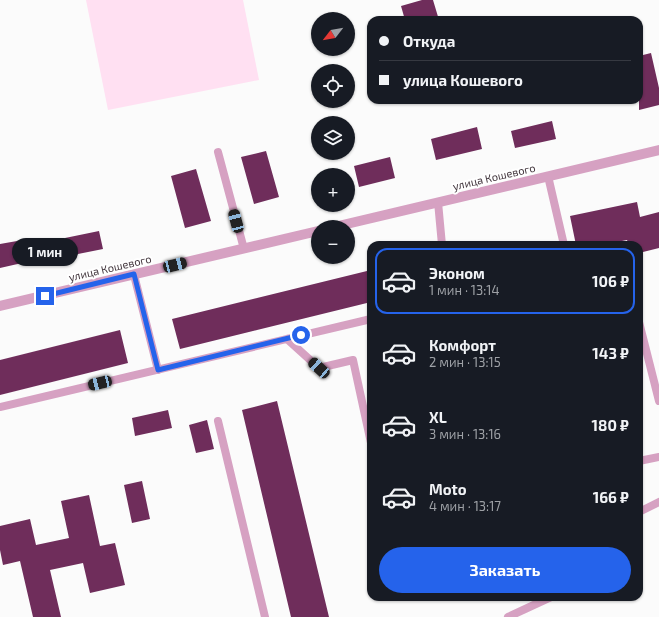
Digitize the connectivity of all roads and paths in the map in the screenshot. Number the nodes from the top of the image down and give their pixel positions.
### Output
1 (659, 150) edge
2 (218, 152) dead end
3 (548, 176) junction
4 (438, 202) junction
5 (355, 222) edge
6 (311, 233) edge
7 (442, 241) edge
8 (563, 241) edge
9 (244, 248) junction
10 (134, 274) junction
11 (0, 306) edge
12 (367, 320) edge
13 (287, 338) junction
14 (643, 338) edge
15 (158, 370) junction
16 (659, 401) edge
17 (0, 407) edge
18 (218, 421) dead end
19 (367, 425) edge
20 (659, 457) edge
21 (643, 461) edge
22 (659, 502) edge
23 (643, 510) edge
24 (542, 601) edge
25 (265, 617) edge
26 (508, 617) edge

1 - 3 street, улица Кошевого
2 - 9 lane
3 - 4 street, улица Кошевого
3 - 8 lane
4 - 5 street, улица Кошевого
4 - 7 lane
6 - 9 street, улица Кошевого
9 - 10 street, улица Кошевого
10 - 11 street, улица Кошевого
10 - 15 lane
12 - 13 lane
13 - 15 lane
13 - 19 lane
14 - 16 lane
15 - 17 lane
18 - 25 lane
20 - 21 lane
22 - 23 lane
24 - 26 lane

